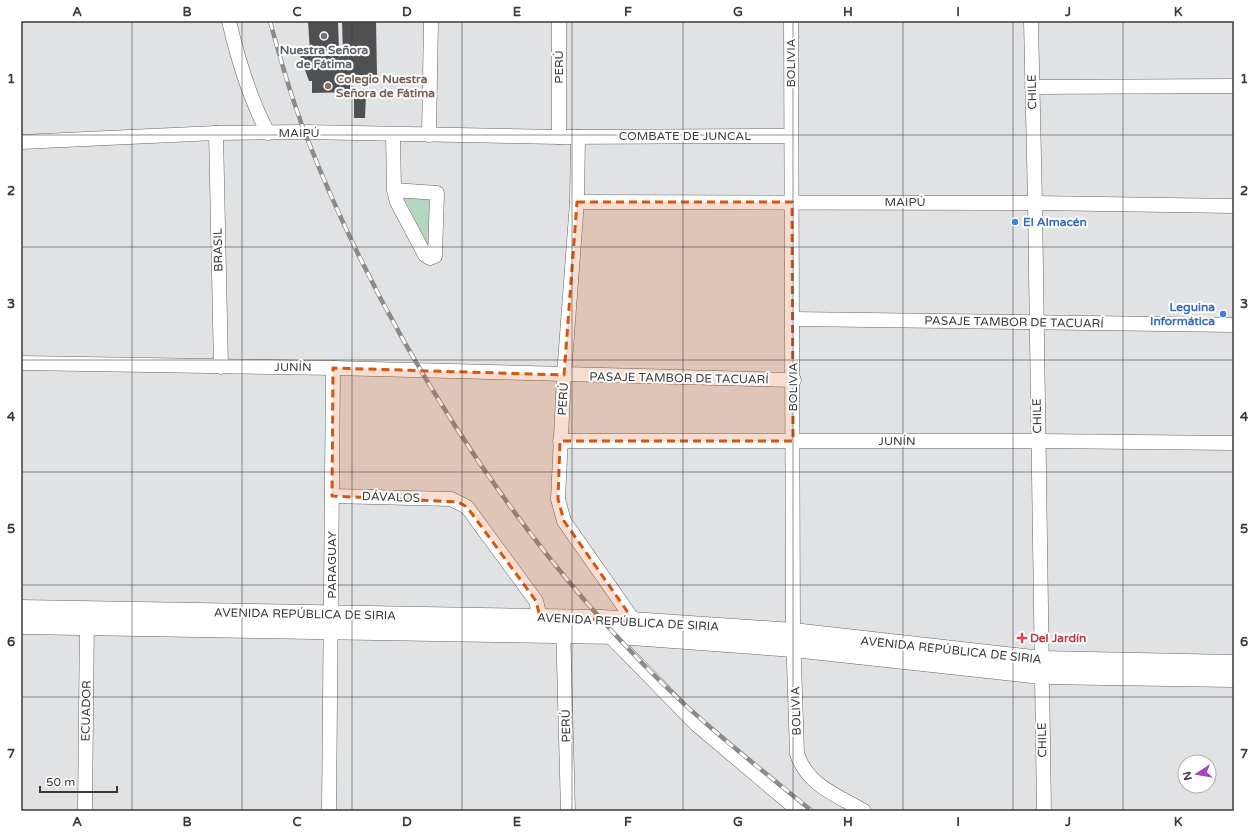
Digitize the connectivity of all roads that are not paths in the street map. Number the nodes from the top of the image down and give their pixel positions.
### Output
1 (229, 21) edge
2 (431, 21) edge
3 (559, 21) edge
4 (791, 21) edge
5 (1031, 21) edge
6 (1032, 86) junction
7 (1234, 86) edge
8 (216, 133) junction
9 (268, 133) junction
10 (393, 135) junction
11 (429, 135) junction
12 (578, 136) junction
13 (791, 136) junction
14 (559, 137) junction
15 (21, 142) edge
16 (394, 190) junction
17 (577, 202) junction
18 (792, 202) junction
19 (1035, 203) junction
20 (1234, 206) edge
21 (793, 319) junction
22 (1036, 322) junction
23 (1234, 325) edge
24 (21, 363) edge
25 (221, 367) junction
26 (333, 368) junction
27 (564, 375) junction
28 (794, 380) junction
29 (560, 441) junction
30 (794, 441) junction
31 (1038, 441) junction
32 (1234, 443) edge
33 (332, 496) junction
34 (21, 609) edge
35 (540, 617) junction
36 (563, 617) junction
37 (87, 618) junction
38 (332, 623) junction
39 (21, 624) edge
40 (637, 629) junction
41 (564, 635) junction
42 (610, 636) junction
43 (794, 640) junction
44 (1234, 664) edge
45 (1041, 667) junction
46 (1234, 678) edge
47 (84, 811) edge
48 (330, 811) edge
49 (568, 811) edge
50 (798, 811) edge
51 (864, 811) edge
52 (1044, 811) edge

1 - 9 street
2 - 11 street
3 - 14 street, PERÚ
4 - 13 street, BOLIVIA
5 - 6 street, CHILE
6 - 7 street
6 - 19 street, CHILE
8 - 9 street, MAIPÚ
8 - 15 street, MAIPÚ
8 - 25 street, BRASIL
9 - 10 street, MAIPÚ
10 - 11 street, MAIPÚ
10 - 16 street
11 - 14 street, MAIPÚ
12 - 13 street, COMBATE DE JUNCAL
12 - 14 street, MAIPÚ
12 - 17 street, PERÚ
13 - 18 street, BOLIVIA
16 - 16 street
17 - 18 street, MAIPÚ
17 - 27 street, PERÚ
18 - 19 street, MAIPÚ
18 - 21 street, BOLIVIA
19 - 20 street, MAIPÚ
19 - 22 street, CHILE
21 - 22 street, PASAJE TAMBOR DE TACUARÍ
21 - 28 street, BOLIVIA
22 - 23 street, PASAJE TAMBOR DE TACUARÍ
22 - 31 street, CHILE
24 - 25 street, JUNÍN
25 - 26 street, JUNÍN
26 - 27 street, JUNÍN
26 - 33 street, PARAGUAY
27 - 28 street, PASAJE TAMBOR DE TACUARÍ
27 - 29 street, PERÚ
28 - 30 street, BOLIVIA
29 - 30 street, JUNÍN
29 - 40 street, PERÚ
30 - 31 street, JUNÍN
30 - 43 street, BOLIVIA
31 - 32 street, JUNÍN
31 - 45 street, CHILE
33 - 35 street, DÁVALOS
33 - 38 street, PARAGUAY
34 - 37 main road, AVENIDA REPÚBLICA DE SIRIA
35 - 36 main road, AVENIDA REPÚBLICA DE SIRIA
35 - 38 main road, AVENIDA REPÚBLICA DE SIRIA
36 - 40 main road, AVENIDA REPÚBLICA DE SIRIA
36 - 41 street, PERÚ
37 - 38 main road, AVENIDA REPÚBLICA DE SIRIA
37 - 39 main road, AVENIDA REPÚBLICA DE SIRIA
37 - 47 street, ECUADOR
38 - 41 main road, AVENIDA REPÚBLICA DE SIRIA
38 - 48 street, PARAGUAY
40 - 42 main road, AVENIDA REPÚBLICA DE SIRIA
40 - 43 main road, AVENIDA REPÚBLICA DE SIRIA
41 - 42 main road, AVENIDA REPÚBLICA DE SIRIA
41 - 49 street, PERÚ
42 - 50 street
43 - 45 main road, AVENIDA REPÚBLICA DE SIRIA
43 - 51 street, BOLIVIA
44 - 45 main road, AVENIDA REPÚBLICA DE SIRIA
45 - 46 main road, AVENIDA REPÚBLICA DE SIRIA
45 - 52 street, CHILE

